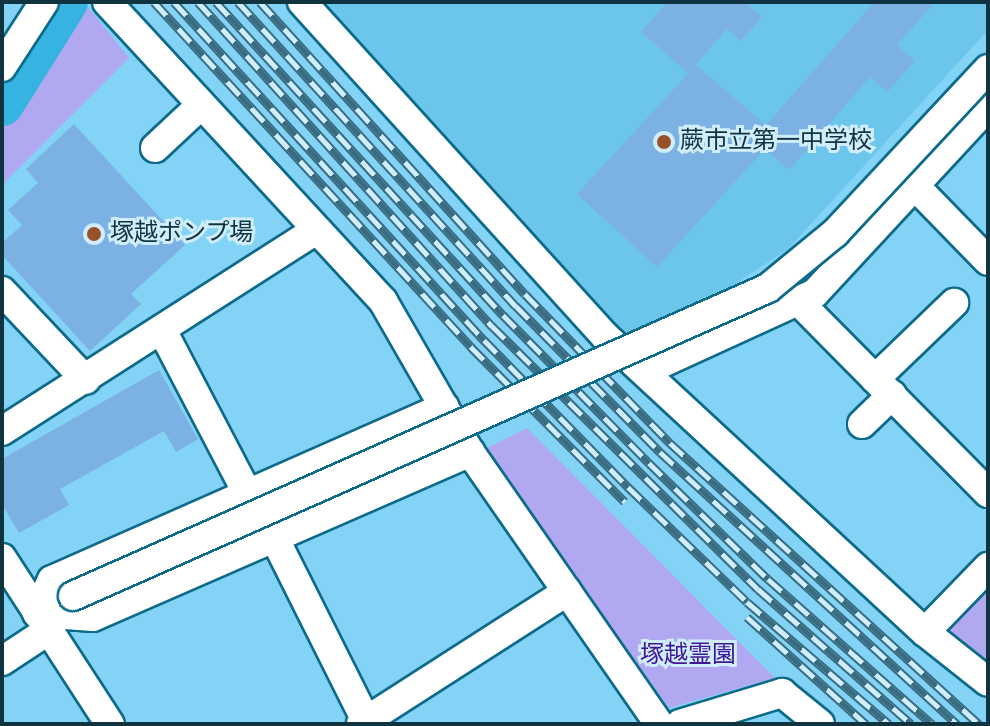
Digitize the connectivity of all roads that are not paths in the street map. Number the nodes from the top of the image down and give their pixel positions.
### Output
1 (44, 2) edge
2 (107, 2) edge
3 (302, 2) edge
4 (2, 67) edge
5 (988, 69) edge
6 (201, 105) junction
7 (983, 123) edge
8 (155, 148) dead end
9 (916, 187) junction
10 (316, 230) junction
11 (988, 261) edge
12 (2, 291) edge
13 (954, 303) dead end
14 (801, 304) junction
15 (163, 332) junction
16 (647, 370) junction
17 (86, 380) junction
18 (884, 387) junction
19 (445, 407) junction
20 (862, 424) dead end
21 (2, 431) edge
22 (470, 452) junction
23 (247, 493) junction
24 (988, 493) edge
25 (274, 537) junction
26 (2, 558) edge
27 (988, 567) edge
28 (567, 592) junction
29 (43, 622) junction
30 (925, 632) junction
31 (2, 661) edge
32 (988, 682) edge
33 (364, 722) edge
34 (110, 724) edge
35 (659, 724) edge
36 (680, 724) edge
37 (820, 724) edge

1 - 4 street
2 - 6 street
3 - 16 street
5 - 29 street, bridge
6 - 8 street
6 - 10 street
7 - 9 street
9 - 11 street
9 - 14 street
10 - 15 street
10 - 19 street
12 - 17 street
13 - 18 street
14 - 16 street
14 - 18 street
15 - 17 street
15 - 23 street
16 - 30 street
17 - 21 street
18 - 20 street
18 - 24 street
19 - 22 street
19 - 23 street
22 - 25 street
22 - 28 street
23 - 29 street
25 - 29 street
25 - 33 street
26 - 29 street
27 - 30 street
28 - 33 street
28 - 35 street
29 - 31 street
29 - 34 street
30 - 32 street
36 - 37 street

